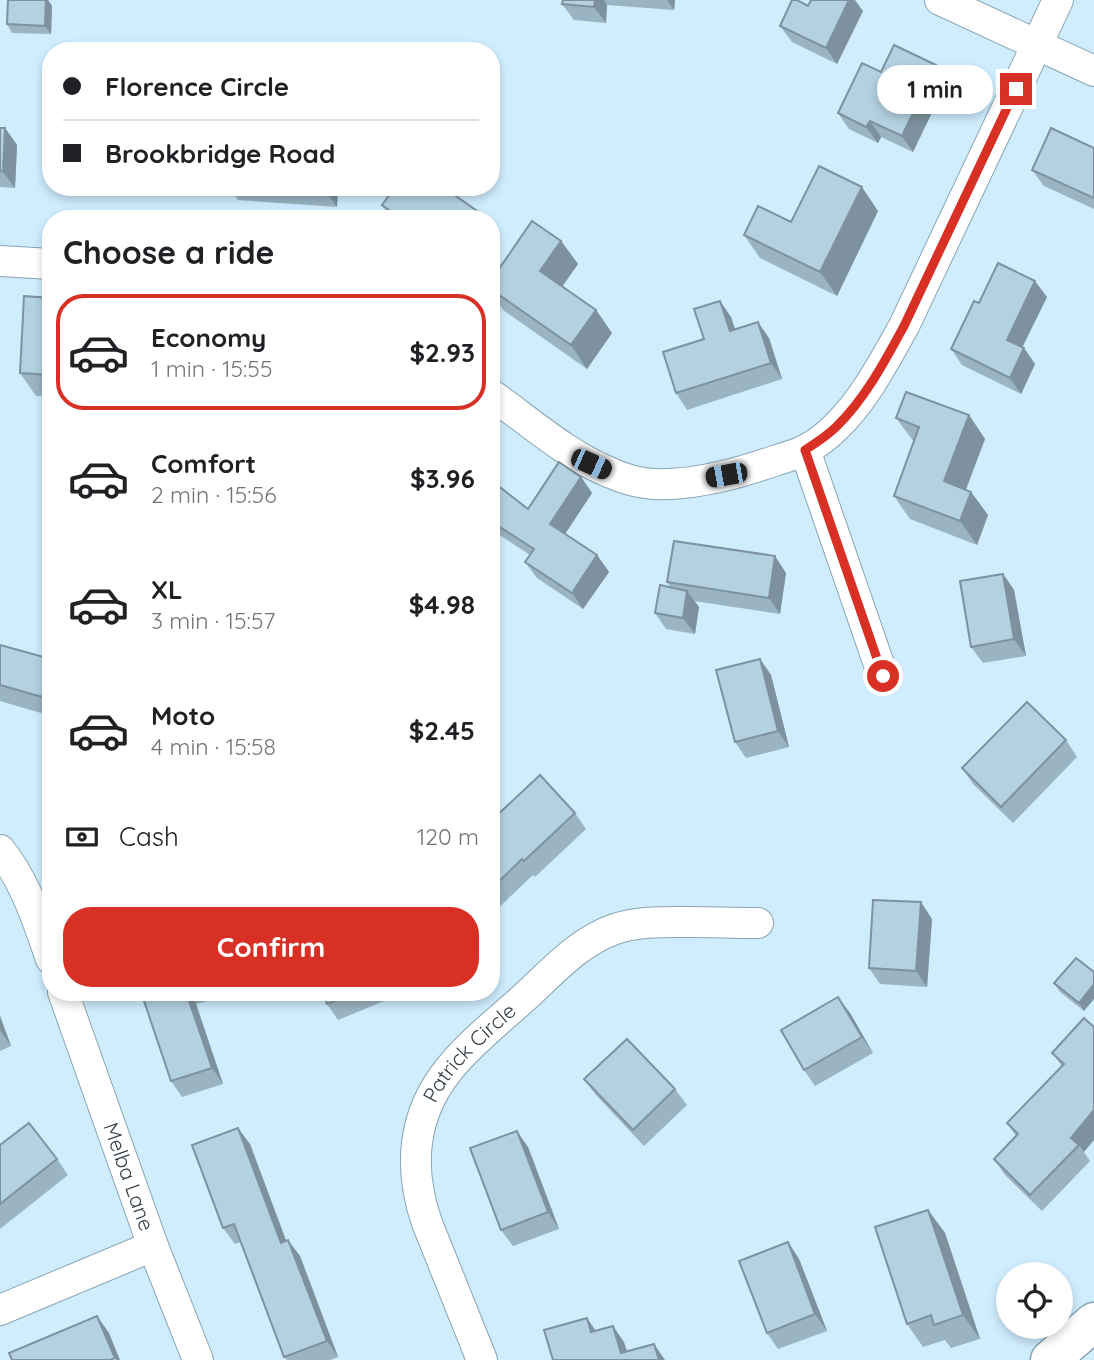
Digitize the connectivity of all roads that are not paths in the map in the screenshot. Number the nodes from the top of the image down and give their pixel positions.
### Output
1 (940, 0) edge
2 (1058, 0) edge
3 (1037, 44) junction
4 (1094, 71) edge
5 (0, 261) edge
6 (42, 263) edge
7 (500, 401) edge
8 (805, 450) junction
9 (883, 676) dead end
10 (0, 850) edge
11 (758, 923) dead end
12 (42, 935) edge
13 (66, 1001) edge
14 (153, 1246) junction
15 (0, 1310) edge
16 (1094, 1322) edge
17 (198, 1360) edge
18 (482, 1360) edge
19 (1050, 1360) edge

1 - 3 street
2 - 3 street
3 - 4 street
3 - 8 street
5 - 6 street
7 - 8 street
8 - 9 street
10 - 12 street
11 - 18 street, Patrick Circle
13 - 14 street, Melba Lane
14 - 15 street
14 - 17 street, Melba Lane
16 - 19 street

